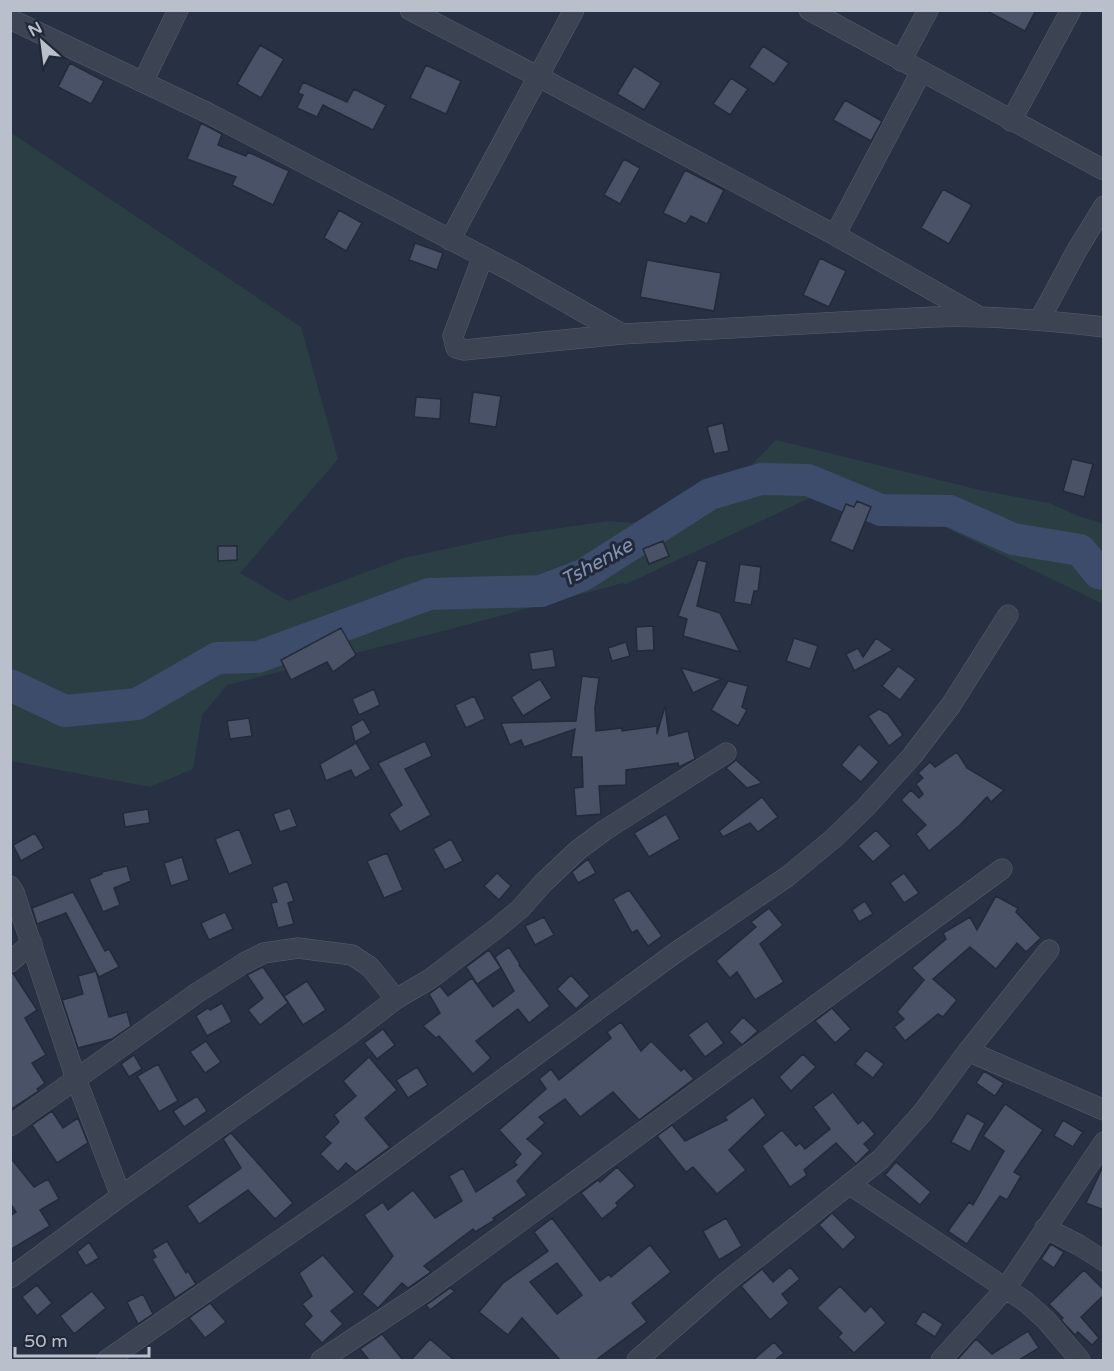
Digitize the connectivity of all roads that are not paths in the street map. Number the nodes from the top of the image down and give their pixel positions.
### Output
1 (178, 10) edge
2 (410, 10) edge
3 (574, 10) edge
4 (809, 10) edge
5 (928, 10) edge
6 (1071, 10) edge
7 (10, 19) edge
8 (901, 61) junction
9 (921, 72) junction
10 (537, 76) junction
11 (143, 82) junction
12 (1011, 121) junction
13 (1104, 170) edge
14 (1104, 206) edge
15 (835, 235) junction
16 (450, 240) junction
17 (483, 256) junction
18 (978, 316) junction
19 (1040, 319) junction
20 (1104, 327) edge
21 (622, 334) junction
22 (1008, 615) dead end
23 (726, 753) dead end
24 (1002, 869) dead end
25 (10, 886) edge
26 (32, 943) junction
27 (1050, 950) dead end
28 (10, 962) edge
29 (396, 999) junction
30 (968, 1051) junction
31 (76, 1079) junction
32 (1104, 1110) edge
33 (10, 1126) edge
34 (1104, 1142) edge
35 (849, 1185) junction
36 (120, 1196) junction
37 (1045, 1228) junction
38 (1104, 1261) edge
39 (10, 1278) edge
40 (1006, 1288) junction
41 (107, 1360) edge
42 (321, 1360) edge
43 (637, 1360) edge
44 (941, 1360) edge
45 (1080, 1360) edge

1 - 11 street
2 - 10 street
3 - 10 street
4 - 8 street
5 - 8 street
6 - 12 street
7 - 11 street
8 - 9 street
9 - 12 street
9 - 15 street
10 - 15 street
10 - 16 street
11 - 16 street
12 - 13 street
14 - 19 street
15 - 18 street
16 - 17 street
17 - 21 street
17 - 21 street
18 - 19 street
18 - 21 street
19 - 20 street
22 - 41 street
23 - 29 street
24 - 42 street
25 - 26 street
26 - 28 street
26 - 31 street
27 - 30 street
29 - 31 street
29 - 36 street
30 - 32 street
30 - 35 street
31 - 33 street
31 - 36 street
34 - 37 street
35 - 40 street
35 - 43 street
36 - 39 street
37 - 38 street
37 - 40 street
40 - 44 street
40 - 45 street

